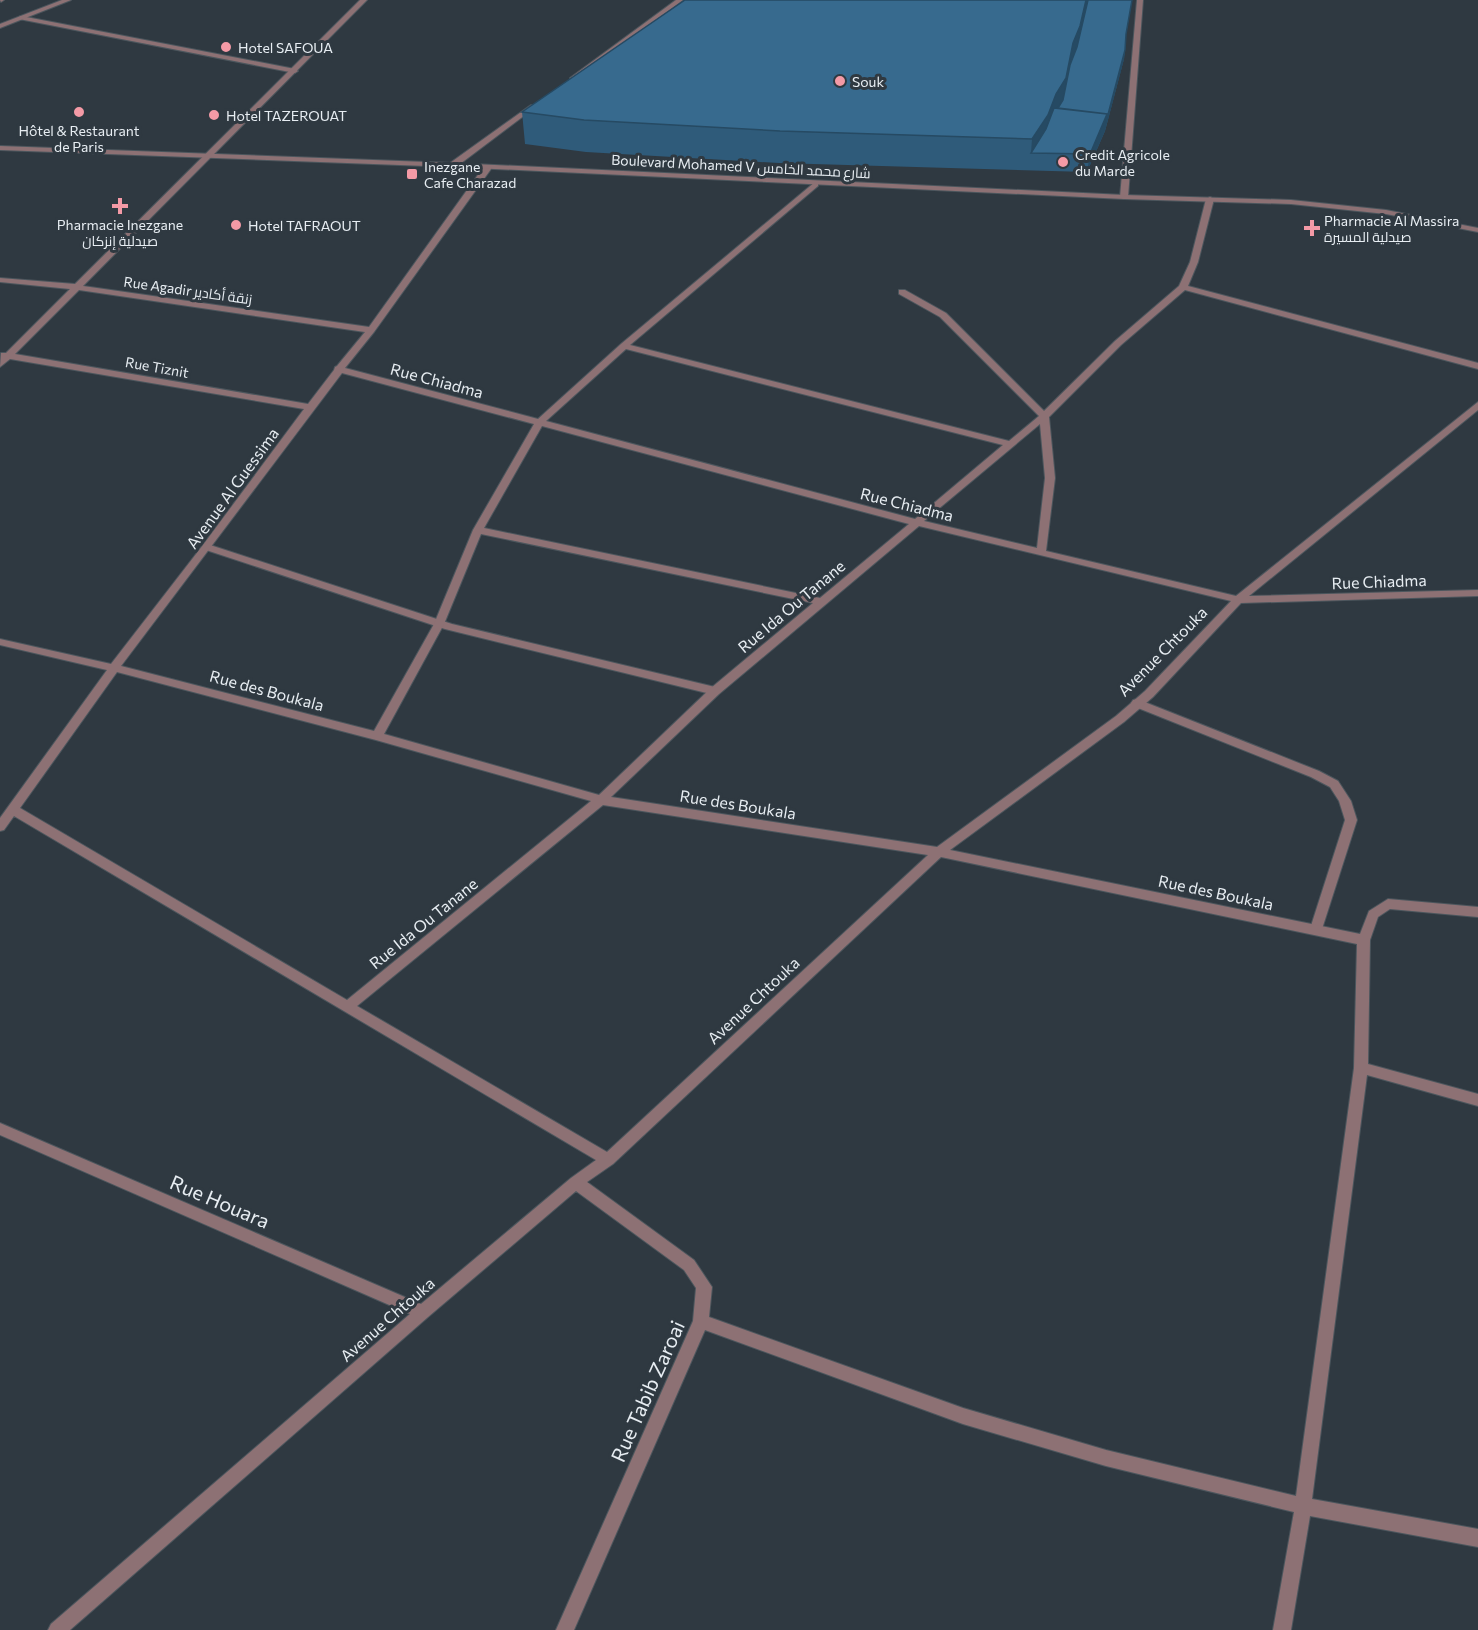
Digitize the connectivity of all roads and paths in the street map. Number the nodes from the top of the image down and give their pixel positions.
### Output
1 (68, 0) edge
2 (364, 0) edge
3 (680, 0) edge
4 (1140, 0) edge
5 (21, 18) junction
6 (0, 26) edge
7 (295, 71) junction
8 (566, 83) edge
9 (537, 104) edge
10 (0, 148) edge
11 (208, 156) junction
12 (453, 165) junction
13 (488, 167) junction
14 (815, 184) junction
15 (1124, 197) junction
16 (1210, 199) junction
17 (1478, 230) edge
18 (0, 280) edge
19 (76, 287) junction
20 (1183, 287) junction
21 (902, 292) dead end
22 (371, 330) junction
23 (624, 346) junction
24 (5, 355) edge
25 (0, 364) edge
26 (1478, 366) edge
27 (338, 369) junction
28 (1478, 405) edge
29 (310, 407) junction
30 (1044, 416) junction
31 (540, 422) junction
32 (1010, 444) junction
33 (915, 522) junction
34 (478, 530) junction
35 (207, 547) junction
36 (1041, 553) junction
37 (1478, 593) edge
38 (1238, 600) junction
39 (823, 602) junction
40 (439, 624) junction
41 (0, 642) edge
42 (114, 668) junction
43 (715, 691) junction
44 (1137, 703) junction
45 (377, 736) junction
46 (601, 800) junction
47 (13, 810) junction
48 (0, 827) edge
49 (939, 852) junction
50 (1478, 912) edge
51 (1316, 929) junction
52 (1364, 940) junction
53 (346, 1007) junction
54 (1361, 1068) junction
55 (1478, 1100) edge
56 (0, 1129) edge
57 (608, 1160) junction
58 (576, 1182) junction
59 (423, 1312) junction
60 (701, 1321) junction
61 (1303, 1506) junction
62 (1478, 1538) edge
63 (57, 1630) edge
64 (565, 1630) edge
65 (1282, 1630) edge

1 - 5 street
2 - 7 street
3 - 8 street
4 - 15 street
5 - 6 street
5 - 7 street
7 - 11 street
9 - 12 street
10 - 11 street, Boulevard Mohamed V شارع محمد الخامس
11 - 12 street, Boulevard Mohamed V شارع محمد الخامس
11 - 19 street
12 - 13 street, Boulevard Mohamed V شارع محمد الخامس
13 - 14 street, Boulevard Mohamed V شارع محمد الخامس
13 - 22 street, Avenue Al Guessima
14 - 15 street, Boulevard Mohamed V شارع محمد الخامس
14 - 23 street
15 - 16 street, Boulevard Mohamed V شارع محمد الخامس
16 - 17 street, Boulevard Mohamed V شارع محمد الخامس
16 - 20 street, Rue Ida Ou Tanane
18 - 19 street, Rue Agadir زنقة أكادير
19 - 22 street, Rue Agadir زنقة أكادير
19 - 24 street
20 - 26 street
20 - 30 street, Rue Ida Ou Tanane
21 - 30 street
22 - 27 street, Avenue Al Guessima
23 - 31 street
23 - 32 street
24 - 25 street
24 - 29 street, Rue Tiznit
27 - 29 street, Avenue Al Guessima
27 - 31 street, Rue Chiadma
28 - 38 street, Avenue Chtouka
29 - 35 street, Avenue Al Guessima
30 - 32 street, Rue Ida Ou Tanane
30 - 36 street
31 - 33 street, Rue Chiadma
31 - 34 street
32 - 33 street, Rue Ida Ou Tanane
33 - 36 street, Rue Chiadma
33 - 39 street, Rue Ida Ou Tanane
34 - 39 street
34 - 40 street
35 - 40 street
35 - 42 street, Avenue Al Guessima
36 - 38 street, Rue Chiadma
37 - 38 street, Rue Chiadma
38 - 44 street, Avenue Chtouka
39 - 43 street, Rue Ida Ou Tanane
40 - 43 street
40 - 45 street
41 - 42 street, Rue des Boukala
42 - 45 street, Rue des Boukala
42 - 47 street, Avenue Al Guessima
43 - 46 street, Rue Ida Ou Tanane
44 - 49 street, Avenue Chtouka
44 - 51 street
45 - 46 street, Rue des Boukala
46 - 49 street, Rue des Boukala
46 - 53 street, Rue Ida Ou Tanane
47 - 48 street, Avenue Al Guessima
47 - 53 street
49 - 51 street, Rue des Boukala
49 - 57 street, Avenue Chtouka
50 - 52 street
51 - 52 street, Rue des Boukala
52 - 54 street
53 - 57 street
54 - 55 street
54 - 61 street
56 - 59 street, Rue Houara
57 - 58 street, Avenue Chtouka
58 - 59 street, Avenue Chtouka
58 - 60 street, Rue Tabib Zaroai
59 - 63 street, Avenue Chtouka
60 - 61 street
60 - 64 street, Rue Tabib Zaroai
61 - 62 street
61 - 65 street

